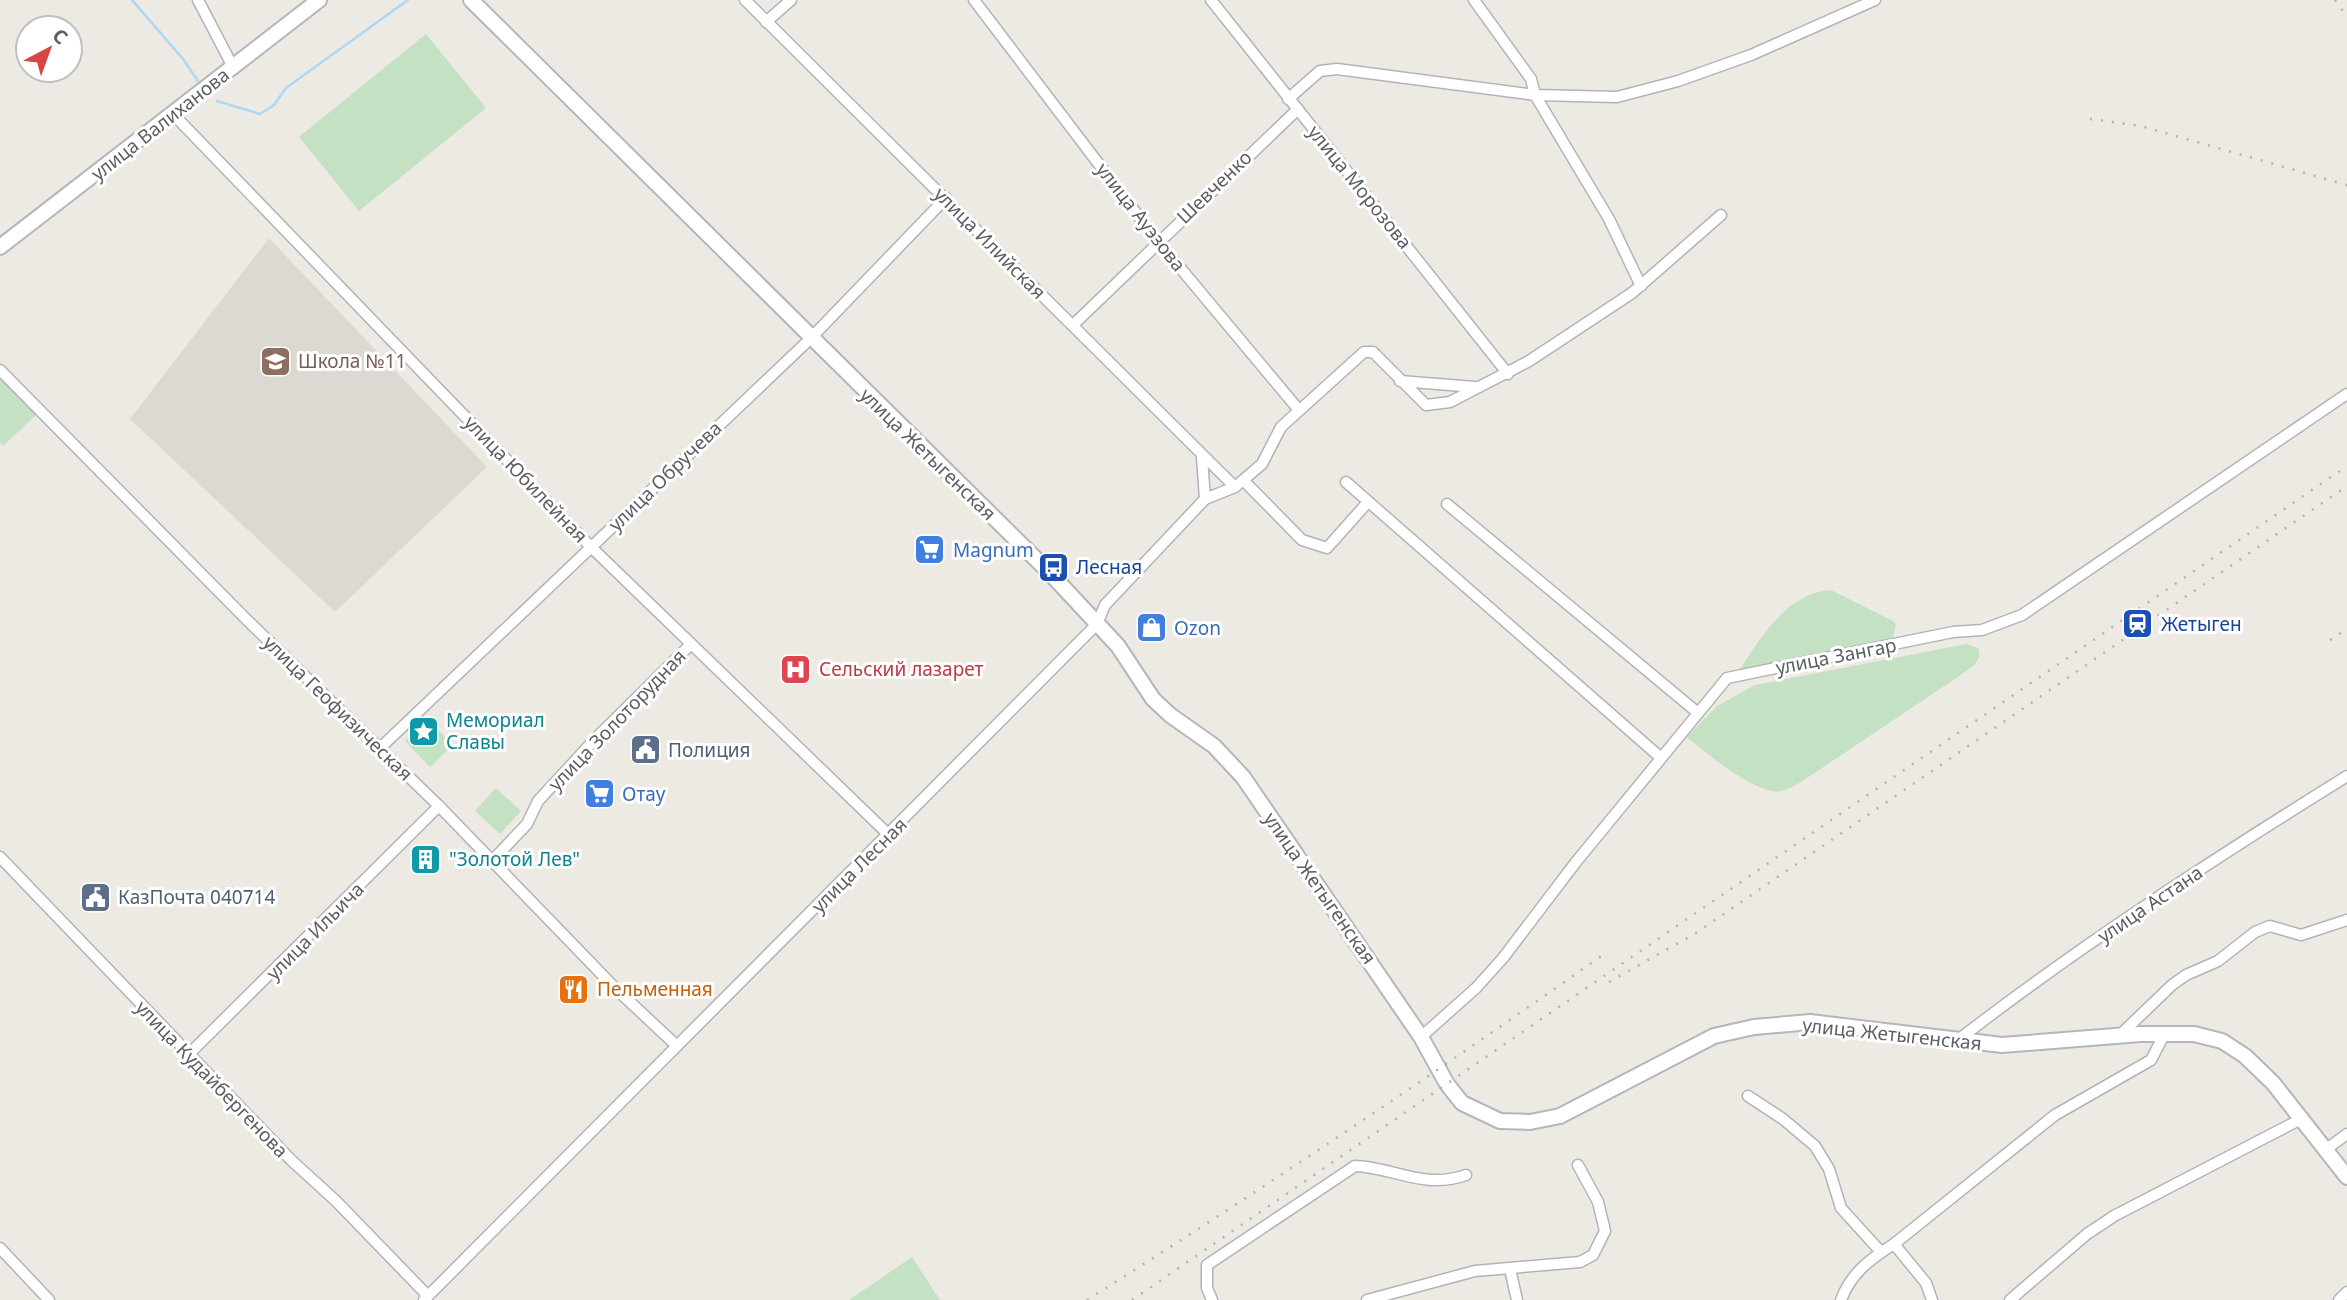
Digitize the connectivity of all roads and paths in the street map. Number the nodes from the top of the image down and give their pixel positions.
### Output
1 (198, 0) edge
2 (318, 0) edge
3 (471, 0) edge
4 (745, 0) edge
5 (791, 0) edge
6 (974, 0) edge
7 (1211, 0) edge
8 (1474, 0) edge
9 (1875, 0) edge
10 (766, 22) junction
11 (233, 67) junction
12 (1535, 95) junction
13 (1288, 99) junction
14 (1298, 109) junction
15 (173, 114) junction
16 (946, 198) junction
17 (1721, 215) dead end
18 (1158, 242) junction
19 (0, 247) edge
20 (1641, 286) junction
21 (1073, 325) junction
22 (810, 339) junction
23 (0, 370) edge
24 (1508, 374) junction
25 (1400, 381) junction
26 (1475, 387) junction
27 (2347, 394) edge
28 (1298, 410) junction
29 (1202, 458) junction
30 (1346, 482) dead end
31 (1239, 484) junction
32 (1205, 499) junction
33 (1368, 502) junction
34 (1447, 504) dead end
35 (591, 547) junction
36 (1097, 624) junction
37 (691, 644) junction
38 (1698, 713) junction
39 (379, 749) junction
40 (1660, 757) junction
41 (2347, 776) edge
42 (439, 806) junction
43 (889, 835) junction
44 (0, 857) edge
45 (492, 861) junction
46 (2347, 920) edge
47 (2165, 1033) junction
48 (2120, 1036) junction
49 (1421, 1037) junction
50 (1958, 1040) junction
51 (677, 1046) junction
52 (189, 1054) junction
53 (1748, 1096) dead end
54 (2301, 1119) junction
55 (2347, 1134) edge
56 (2325, 1150) junction
57 (1578, 1165) dead end
58 (1466, 1175) dead end
59 (2347, 1177) edge
60 (1894, 1244) junction
61 (0, 1248) edge
62 (1881, 1252) junction
63 (1510, 1269) junction
64 (2347, 1293) edge
65 (426, 1298) edge
66 (49, 1300) edge
67 (1212, 1300) edge
68 (1367, 1300) edge
69 (1517, 1300) edge
70 (1841, 1300) edge
71 (1932, 1300) edge
72 (2010, 1300) edge
73 (2339, 1300) edge

1 - 11 street
2 - 11 main road, улица Валиханова
3 - 22 main road, улица Жетыгенская
4 - 10 street, улица Илийская
5 - 10 street
6 - 18 street, улица Ауэзова
7 - 13 street, улица Морозова
8 - 12 street
9 - 12 street
10 - 16 street, улица Илийская
11 - 15 main road, улица Валиханова
12 - 13 street
12 - 20 street
13 - 14 street, улица Морозова
14 - 18 street, Шевченко
14 - 24 street, улица Морозова
15 - 19 main road, улица Валиханова
15 - 35 street, улица Юбилейная
16 - 21 street, улица Илийская
16 - 22 street, улица Обручева
17 - 20 street
18 - 21 street, Шевченко
18 - 28 street, улица Ауэзова
20 - 24 street
21 - 29 street, улица Илийская
22 - 35 street, улица Обручева
22 - 36 main road, улица Жетыгенская
23 - 39 street, улица Геофизическая
24 - 26 street
25 - 26 street
25 - 26 street
25 - 28 street
27 - 38 street, улица Зангар
28 - 31 street, улица Лесная
29 - 31 street, улица Илийская
29 - 32 street
30 - 33 street
31 - 32 street, улица Лесная
31 - 33 street, улица Илийская
32 - 36 street, улица Лесная
33 - 40 street
34 - 38 street
35 - 37 street, улица Юбилейная
35 - 39 street, улица Обручева
36 - 43 street, улица Лесная
36 - 49 main road, улица Жетыгенская
37 - 43 street, улица Юбилейная
37 - 45 street, улица Золоторудная
38 - 40 street, улица Зангар
39 - 42 street, улица Геофизическая
40 - 49 street, улица Зангар
41 - 50 street, улица Астана
42 - 45 street, улица Геофизическая
42 - 52 street, улица Ильича
43 - 51 street, улица Лесная
44 - 52 street, улица Кудайбергенова
45 - 51 street, улица Геофизическая
46 - 48 street
47 - 48 main road, улица Жетыгенская
47 - 54 main road, улица Жетыгенская
47 - 60 street
48 - 50 main road, улица Жетыгенская
49 - 50 main road, улица Жетыгенская
51 - 65 street, улица Лесная
52 - 65 street, улица Кудайбергенова
53 - 62 street
54 - 56 main road, улица Жетыгенская
54 - 72 street
55 - 56 street
56 - 59 main road, улица Жетыгенская
57 - 63 street
58 - 67 street
60 - 62 street
60 - 71 street
61 - 66 street
62 - 70 street
63 - 68 street
63 - 69 street
64 - 73 street

